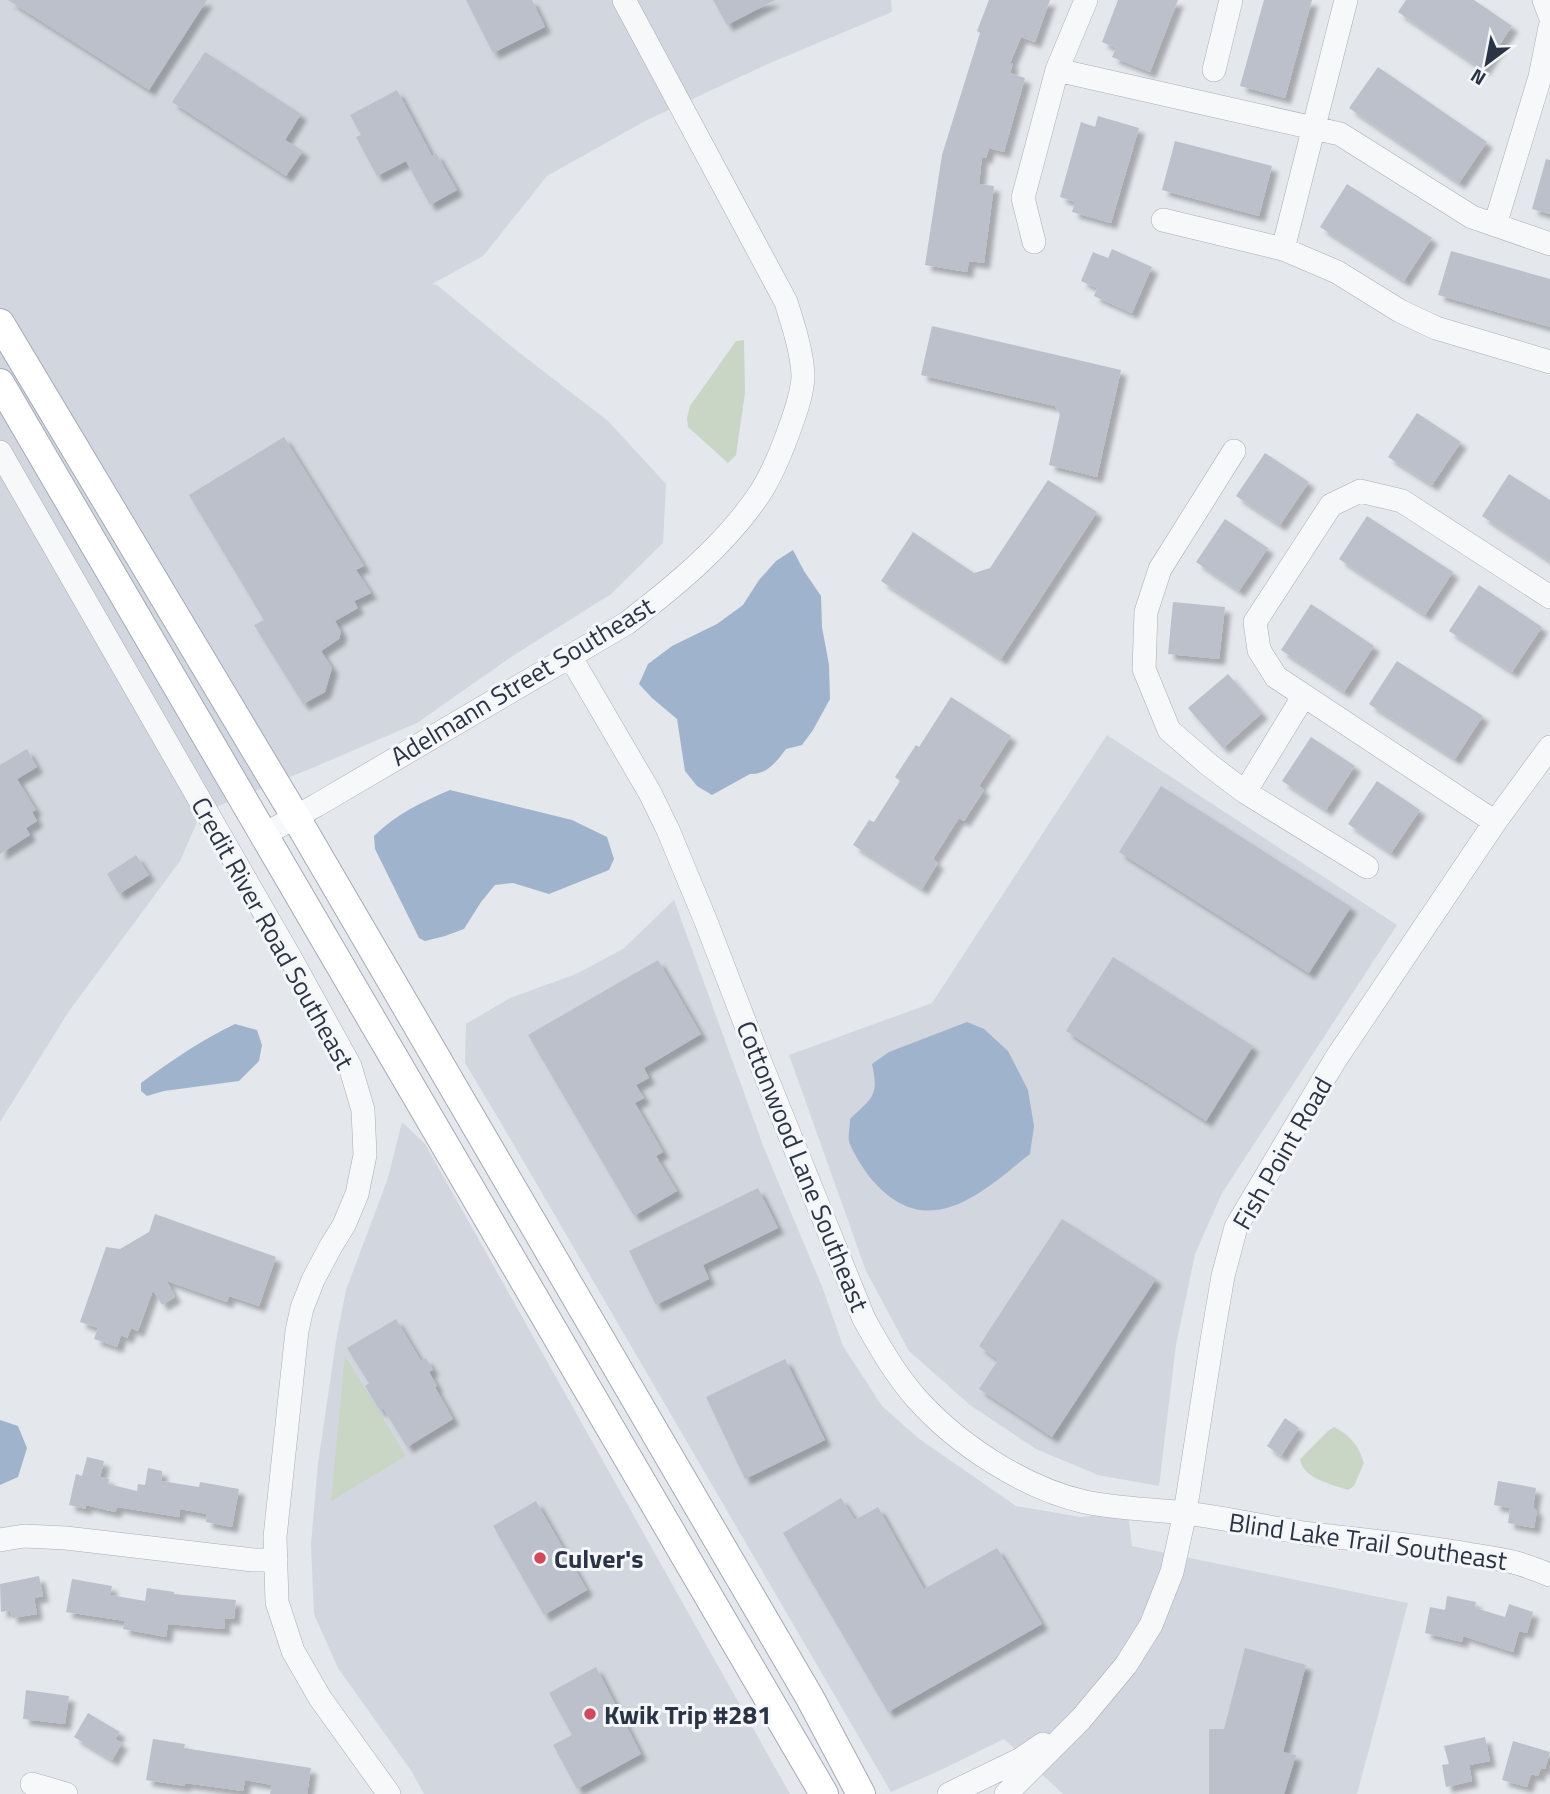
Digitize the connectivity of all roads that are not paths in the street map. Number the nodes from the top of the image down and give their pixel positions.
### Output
1 (624, 0) edge
2 (1086, 0) edge
3 (1231, 0) edge
4 (1346, 0) edge
5 (1544, 0) edge
6 (1550, 16) edge
7 (1550, 27) edge
8 (1057, 70) junction
9 (1213, 70) dead end
10 (1313, 128) junction
11 (1163, 220) dead end
12 (1495, 225) junction
13 (1034, 242) dead end
14 (1550, 244) edge
15 (1283, 249) junction
16 (0, 323) edge
17 (1550, 362) edge
18 (0, 383) edge
19 (1234, 450) dead end
20 (0, 452) edge
21 (1550, 597) edge
22 (570, 656) junction
23 (1303, 697) junction
24 (1550, 747) edge
25 (1245, 792) junction
26 (295, 816) junction
27 (1495, 822) junction
28 (265, 834) junction
29 (1367, 867) dead end
30 (1185, 1513) junction
31 (0, 1540) edge
32 (276, 1560) junction
33 (1550, 1575) edge
34 (1080, 1719) junction
35 (32, 1784) dead end
36 (66, 1794) edge
37 (389, 1794) edge
38 (824, 1794) edge
39 (861, 1794) edge
40 (949, 1794) edge
41 (1006, 1794) edge

1 - 22 street, Adelmann Street Southeast
2 - 8 street
3 - 9 street
4 - 10 street
5 - 6 street
7 - 12 street
8 - 10 street
8 - 13 street
10 - 12 street
10 - 15 street
11 - 15 street
12 - 14 street
15 - 17 street
16 - 26 main road
18 - 28 main road
19 - 25 street
20 - 32 street, Credit River Road Southeast
21 - 23 street
22 - 26 street, Adelmann Street Southeast
22 - 30 street, Cottonwood Lane Southeast
23 - 25 street
23 - 27 street
24 - 27 street, Fish Point Road
25 - 29 street
26 - 28 street, Adelmann Street Southeast
26 - 39 main road
27 - 30 street, Fish Point Road
28 - 38 main road
30 - 33 street, Blind Lake Trail Southeast
30 - 34 street, Fish Point Road
31 - 32 street
32 - 37 street, Credit River Road Southeast
34 - 40 street, Fish Point Road
34 - 41 street, Fish Point Road
35 - 36 street

